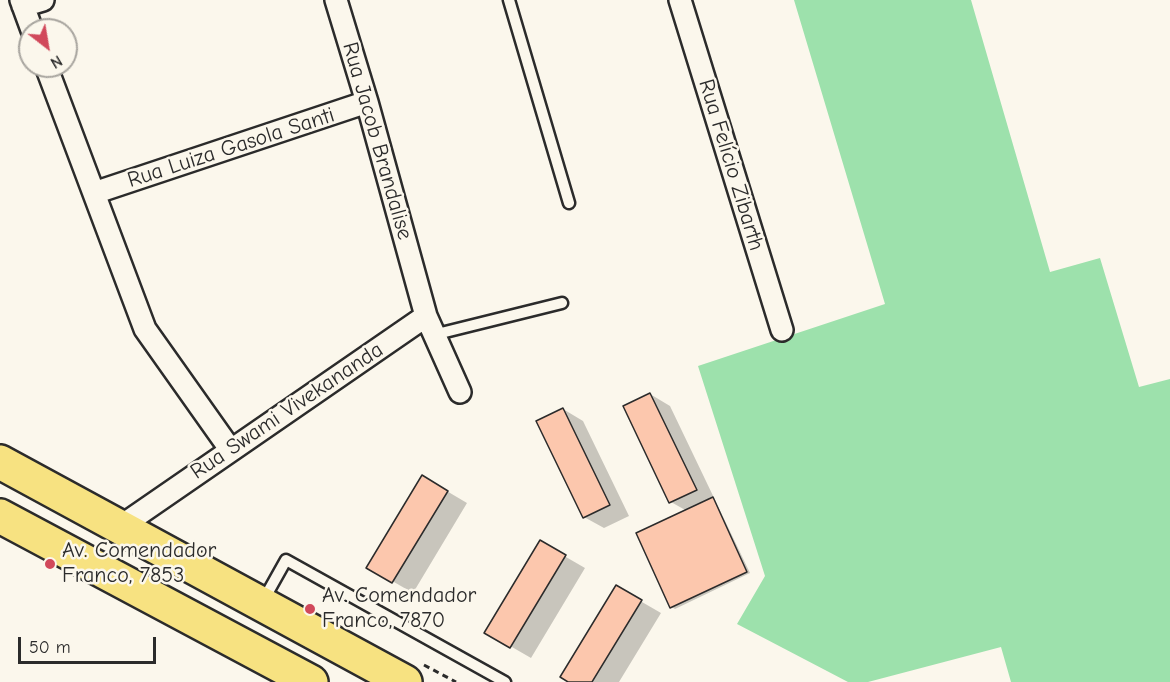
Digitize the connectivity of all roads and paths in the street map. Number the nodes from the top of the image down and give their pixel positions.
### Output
1 (336, 0) edge
2 (509, 0) edge
3 (680, 0) edge
4 (29, 2) edge
5 (31, 18) edge
6 (51, 78) edge
7 (367, 102) junction
8 (94, 193) junction
9 (569, 203) dead end
10 (562, 303) dead end
11 (429, 325) junction
12 (782, 330) dead end
13 (460, 392) dead end
14 (230, 449) junction
15 (0, 462) edge
16 (0, 516) edge
17 (120, 527) junction
18 (261, 604) junction
19 (311, 682) edge
20 (405, 682) edge
21 (505, 682) edge

1 - 7 street, Rua Jacob Brandalise
2 - 9 lane
3 - 12 street, Rua Felício Zibarth
4 - 5 street
6 - 8 street
7 - 8 street, Rua Luiza Gasola Santi
7 - 11 street, Rua Jacob Brandalise
8 - 14 street
10 - 11 lane
11 - 13 street
11 - 14 street, Rua Swami Vivekananda
14 - 17 street, Rua Swami Vivekananda
15 - 17 highway
16 - 19 highway
17 - 18 highway
18 - 20 highway
18 - 21 lane

